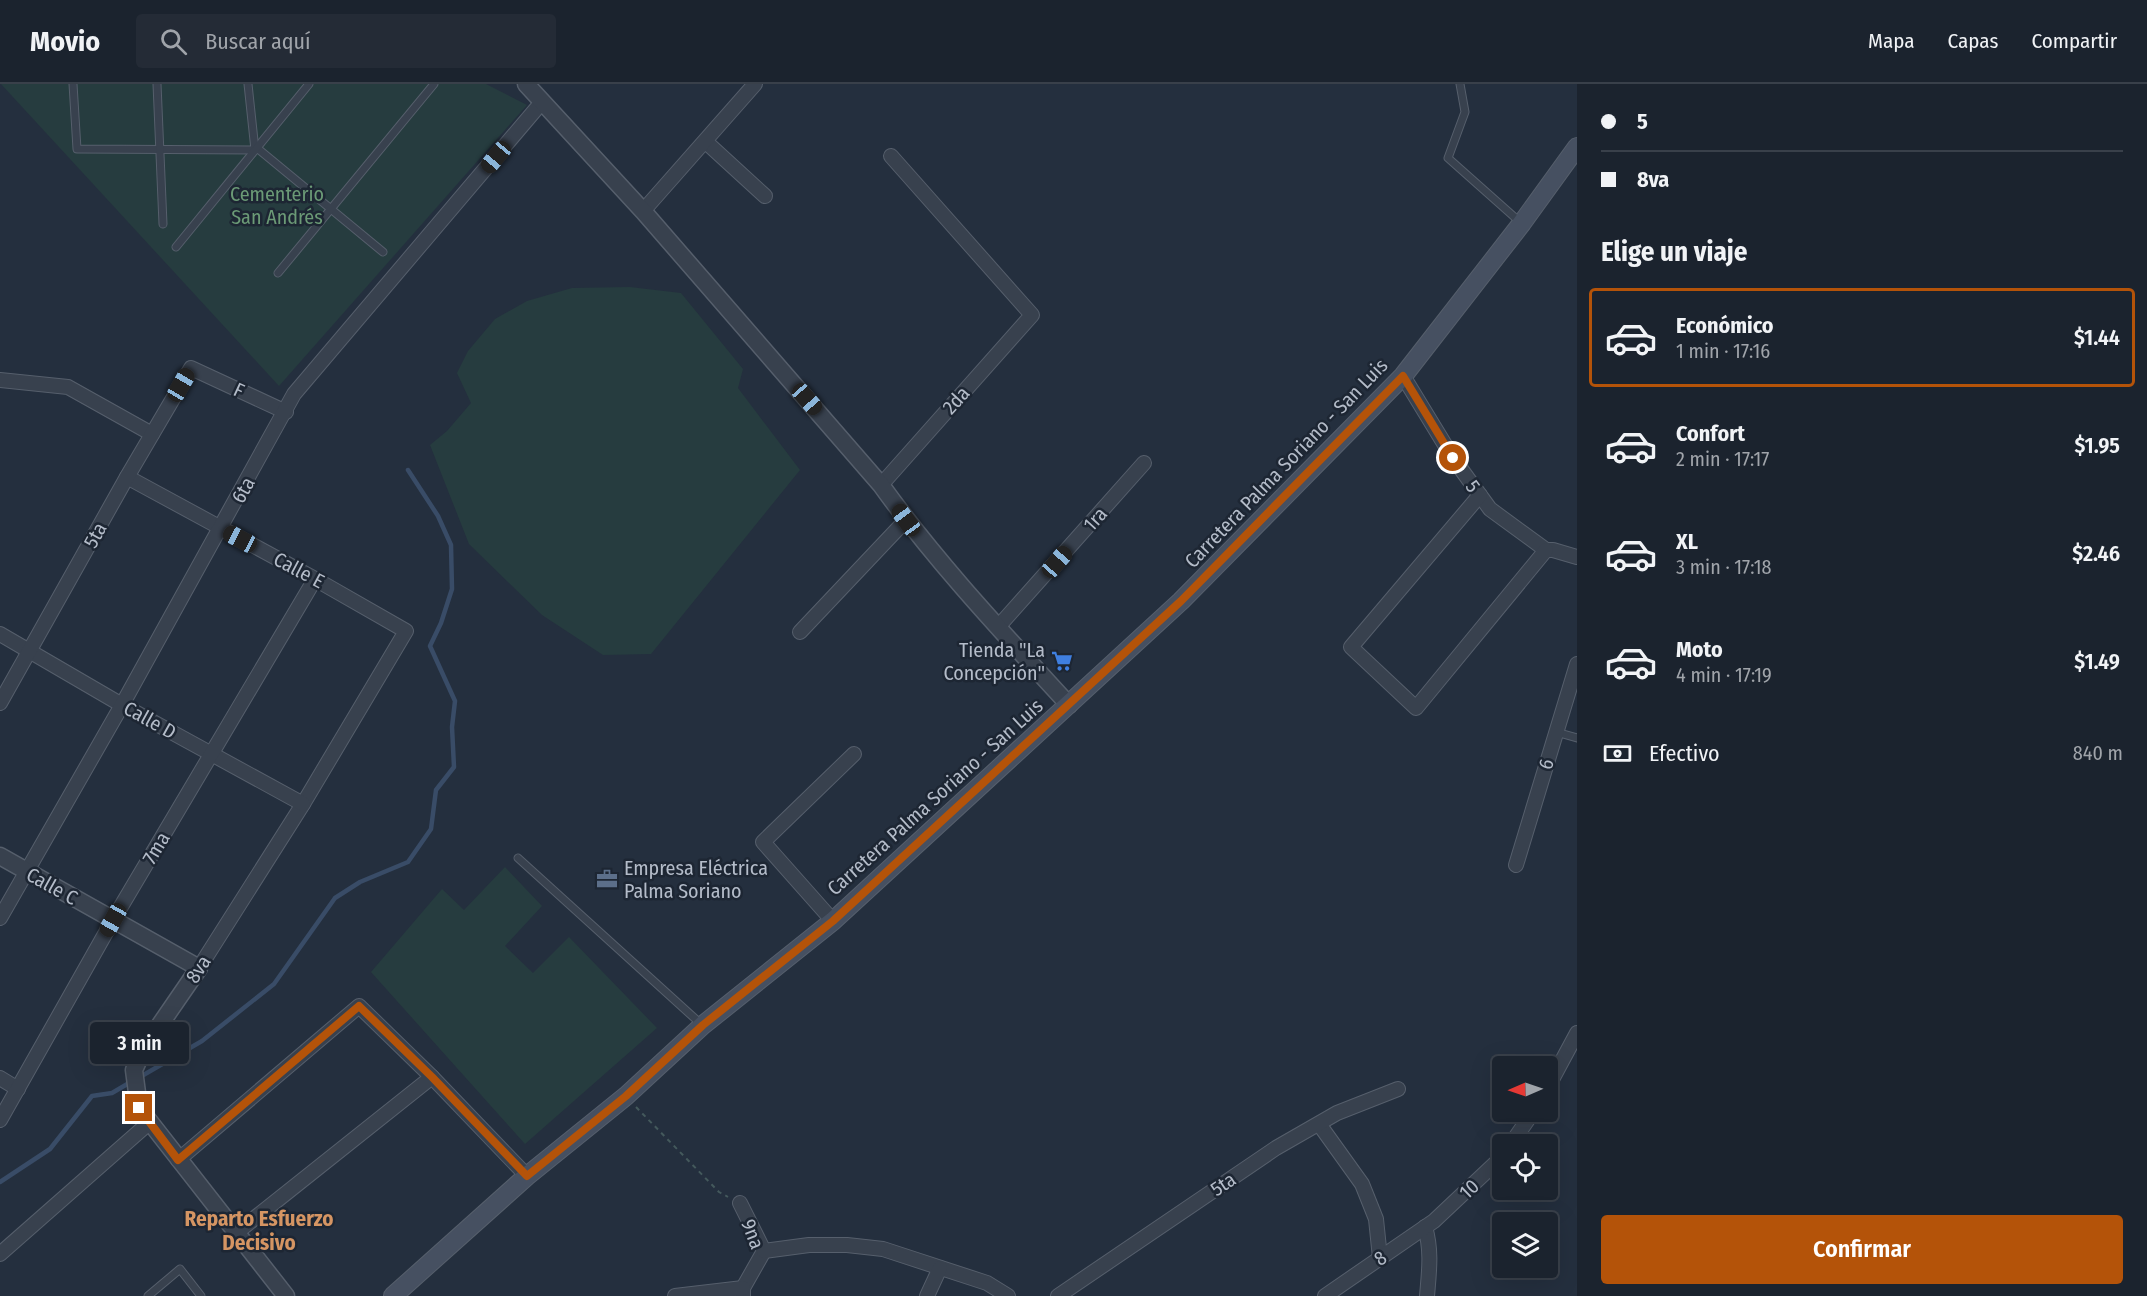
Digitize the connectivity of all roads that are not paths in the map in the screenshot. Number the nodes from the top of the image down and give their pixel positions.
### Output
1 (73, 84) edge
2 (157, 84) edge
3 (248, 84) edge
4 (309, 84) edge
5 (434, 84) edge
6 (526, 84) edge
7 (755, 84) edge
8 (1460, 84) edge
9 (542, 102) junction
10 (706, 142) junction
11 (1577, 147) edge
12 (257, 148) junction
13 (160, 150) junction
14 (891, 156) dead end
15 (765, 196) dead end
16 (331, 209) junction
17 (644, 211) junction
18 (1522, 223) junction
19 (163, 224) dead end
20 (176, 247) dead end
21 (383, 252) dead end
22 (278, 273) dead end
23 (191, 368) joint
24 (1403, 376) junction
25 (0, 380) edge
26 (286, 412) junction
27 (152, 434) junction
28 (1144, 464) dead end
29 (127, 477) junction
30 (880, 485) junction
31 (1480, 495) junction
32 (906, 520) junction
33 (221, 529) junction
34 (1546, 550) junction
35 (1577, 557) edge
36 (315, 579) junction
37 (998, 627) junction
38 (406, 631) joint
39 (800, 632) dead end
40 (0, 634) edge
41 (30, 651) junction
42 (1577, 664) edge
43 (0, 703) edge
44 (122, 705) junction
45 (1069, 705) junction
46 (1555, 732) junction
47 (1577, 738) edge
48 (213, 754) junction
49 (854, 754) dead end
50 (303, 804) junction
51 (0, 856) edge
52 (518, 858) dead end
53 (1516, 865) dead end
54 (27, 871) junction
55 (0, 918) edge
56 (113, 920) junction
57 (833, 921) junction
58 (199, 968) junction
59 (703, 1025) junction
60 (1577, 1033) edge
61 (1558, 1068) edge
62 (432, 1077) junction
63 (0, 1078) edge
64 (18, 1089) junction
65 (1398, 1089) dead end
66 (0, 1120) edge
67 (150, 1122) junction
68 (1318, 1124) junction
69 (178, 1160) junction
70 (1492, 1166) edge
71 (527, 1176) junction
72 (740, 1203) road end
73 (1430, 1224) junction
74 (236, 1233) junction
75 (764, 1251) junction
76 (0, 1254) edge
77 (1380, 1258) junction
78 (940, 1268) junction
79 (743, 1292) edge
80 (148, 1296) edge
81 (201, 1296) edge
82 (286, 1296) edge
83 (393, 1296) edge
84 (675, 1296) edge
85 (927, 1296) edge
86 (1008, 1296) edge
87 (1058, 1296) edge
88 (1326, 1296) edge
89 (1427, 1296) edge

1 - 13 lane
2 - 13 lane
3 - 13 lane
4 - 12 lane
5 - 16 lane
6 - 9 street
7 - 10 street
8 - 18 lane
9 - 17 street
9 - 26 street, 6ta
10 - 15 street
10 - 17 street
11 - 18 main road, Carretera Palma Soriano - San Luis
12 - 16 lane
12 - 20 lane
13 - 19 lane
14 - 30 street, 2da
16 - 21 lane
16 - 22 lane
17 - 30 street
18 - 24 main road, Carretera Palma Soriano - San Luis
23 - 26 street, F
23 - 27 street, 5ta
24 - 31 street, 5
24 - 45 main road, Carretera Palma Soriano - San Luis
25 - 27 street
26 - 33 street, 6ta
27 - 29 street, 5ta
28 - 37 street, 1ra
29 - 33 street, Calle E
29 - 41 street, 5ta
30 - 32 street
31 - 34 street, 5
31 - 34 street
32 - 37 street
32 - 39 street
33 - 36 street, Calle E
33 - 44 street, 6ta
34 - 35 street, 5
36 - 38 street, Calle E
36 - 48 street, 7ma
37 - 45 street
38 - 50 street, 8va
40 - 41 street, Calle D
41 - 43 street, 5ta
41 - 44 street, Calle D
42 - 46 street, 6
44 - 48 street, Calle D
44 - 54 street, 6ta
45 - 57 main road, Carretera Palma Soriano - San Luis
46 - 47 lane
46 - 53 street, 6
48 - 50 street, Calle D
48 - 56 street, 7ma
49 - 57 street
50 - 58 street, 8va
51 - 54 street, Calle C
52 - 59 lane
54 - 55 street, 6ta
54 - 56 street, Calle C
56 - 58 street, Calle C
56 - 64 street, 7ma
57 - 59 main road, Carretera Palma Soriano - San Luis
58 - 67 street, 8va
59 - 71 main road, Carretera Palma Soriano - San Luis
60 - 61 street
62 - 69 street
62 - 71 street
62 - 74 street
63 - 64 street
64 - 66 street, 7ma
65 - 68 street, 5ta
67 - 69 street, 8va
67 - 76 street
68 - 77 street
68 - 87 street, 5ta
69 - 74 street, 8va
70 - 73 street, 10
71 - 83 main road, Carretera Palma Soriano - San Luis
72 - 75 street, 9na
73 - 77 street, 8
73 - 89 street
74 - 82 street, 8va
75 - 78 street
75 - 79 street, 9na
77 - 88 street, 8
78 - 85 street
78 - 86 street
79 - 84 street
80 - 81 lane

